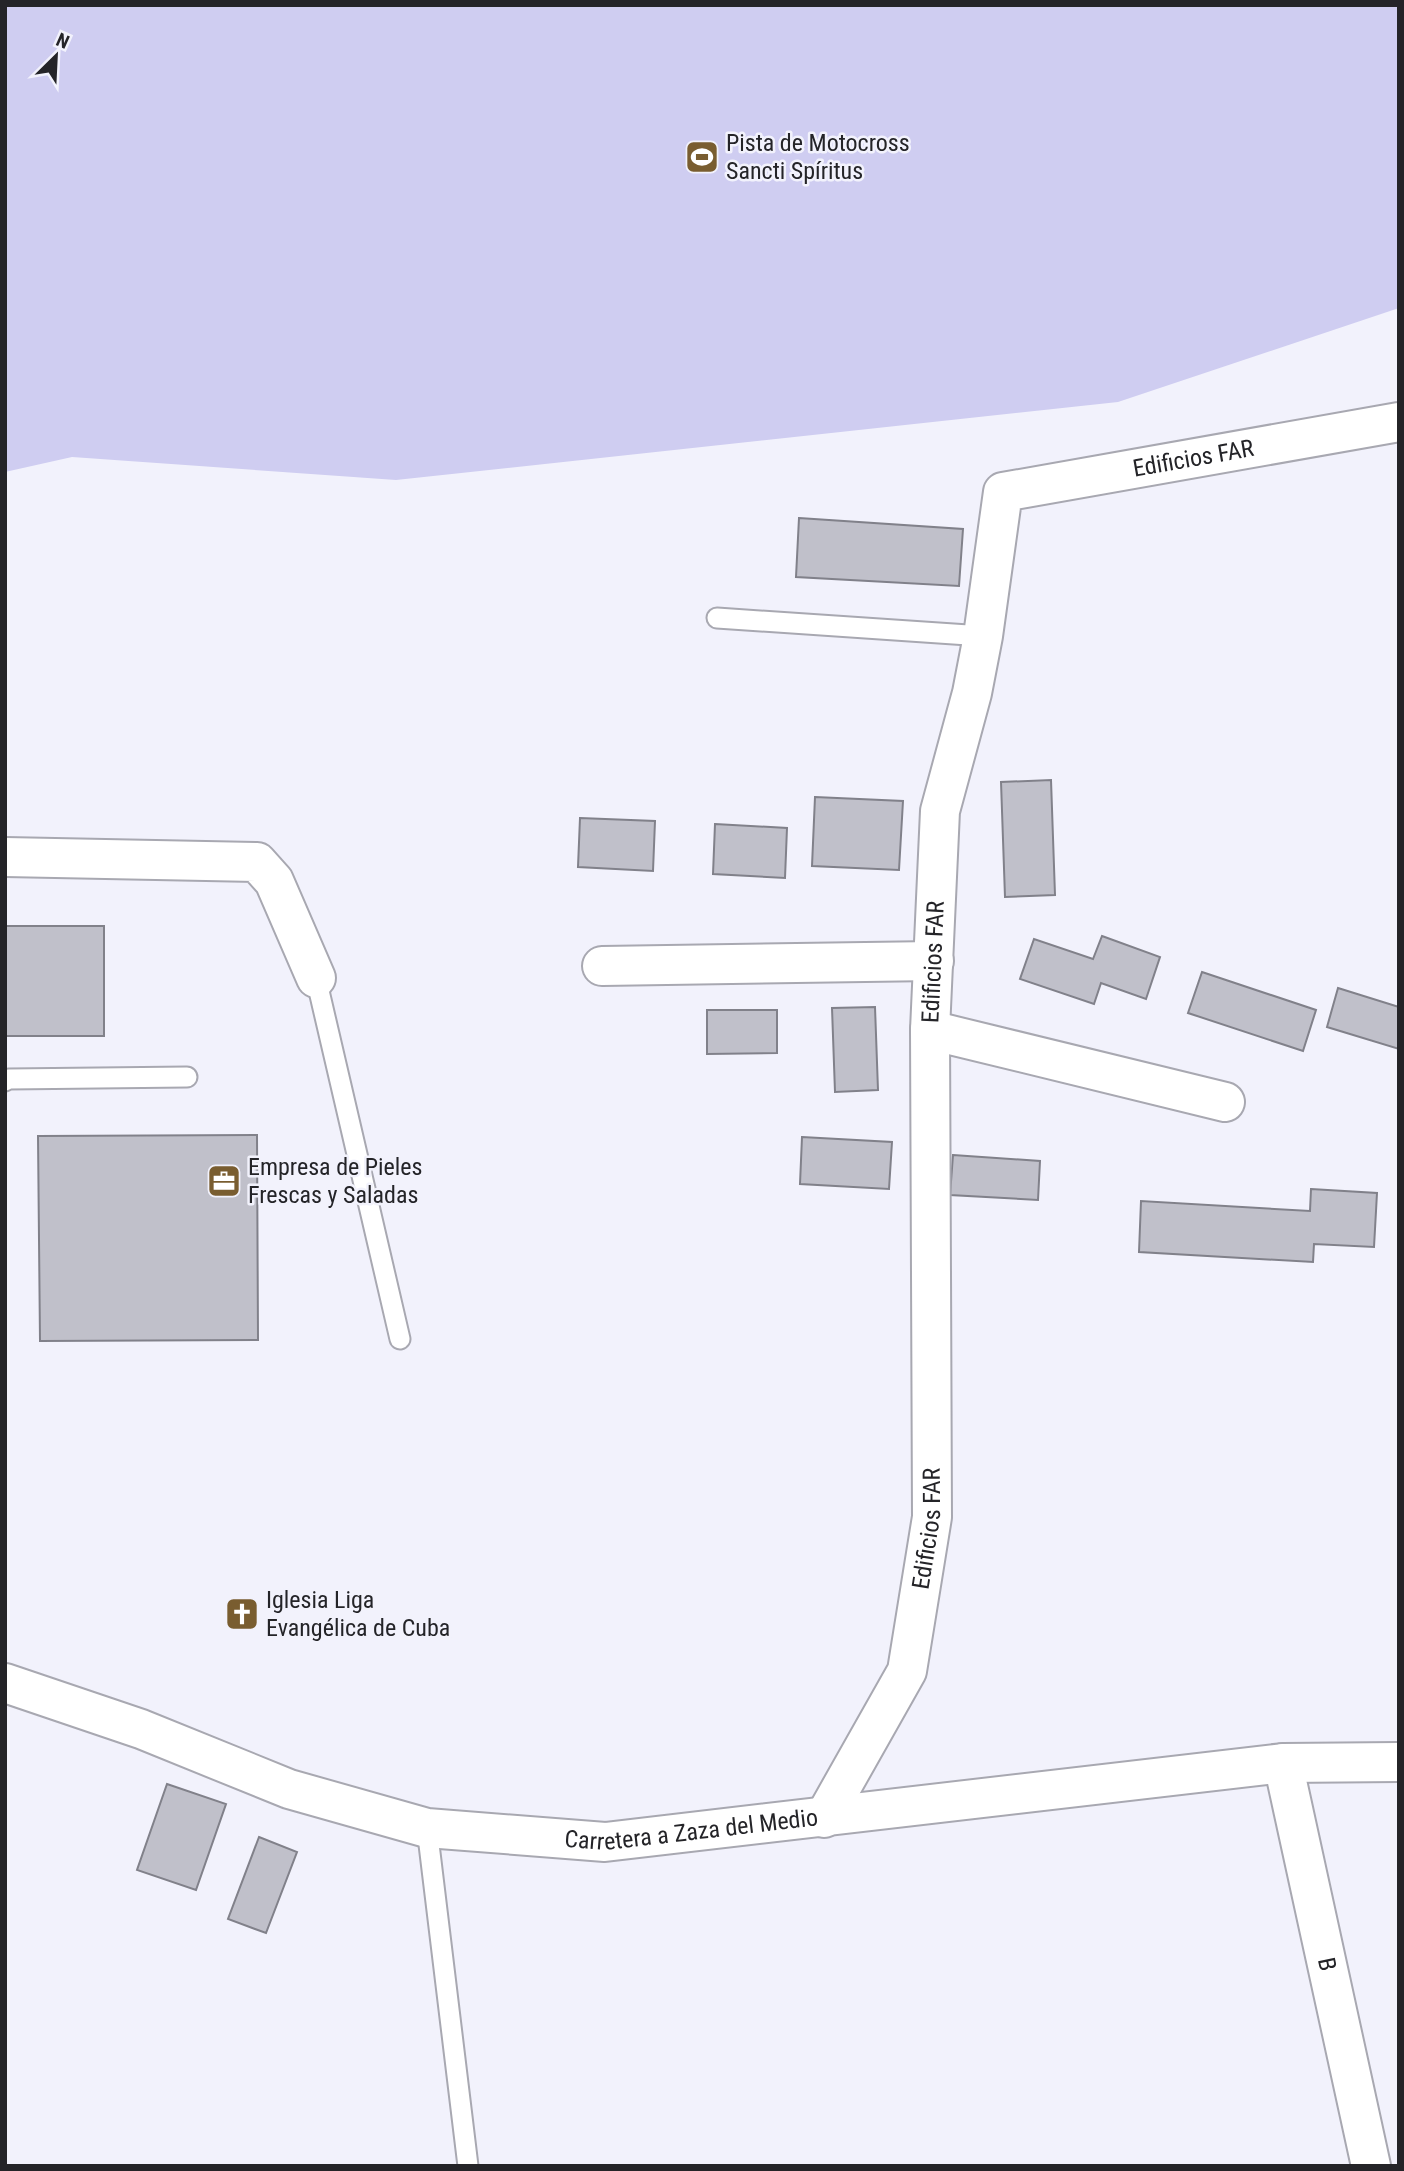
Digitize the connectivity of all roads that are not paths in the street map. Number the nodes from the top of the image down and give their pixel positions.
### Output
1 (1399, 422) edge
2 (717, 618) dead end
3 (983, 636) junction
4 (5, 857) edge
5 (933, 961) junction
6 (602, 966) dead end
7 (316, 978) joint
8 (930, 1030) junction
9 (187, 1077) dead end
10 (5, 1081) edge
11 (1225, 1102) dead end
12 (400, 1339) dead end
13 (5, 1683) edge
14 (1399, 1762) edge
15 (1283, 1763) junction
16 (824, 1818) junction
17 (427, 1828) junction
18 (468, 2166) edge
19 (1371, 2166) edge

1 - 3 street, Edificios FAR
2 - 3 lane
3 - 5 street, Edificios FAR
4 - 7 street
5 - 6 street
5 - 8 street, Edificios FAR
7 - 12 lane
8 - 11 street
8 - 16 street, Edificios FAR
9 - 10 lane
13 - 17 street, Carretera a Zaza del Medio
14 - 15 street, Carretera a Zaza del Medio
15 - 16 street, Carretera a Zaza del Medio
15 - 19 street, B
16 - 17 street, Carretera a Zaza del Medio
17 - 18 lane

